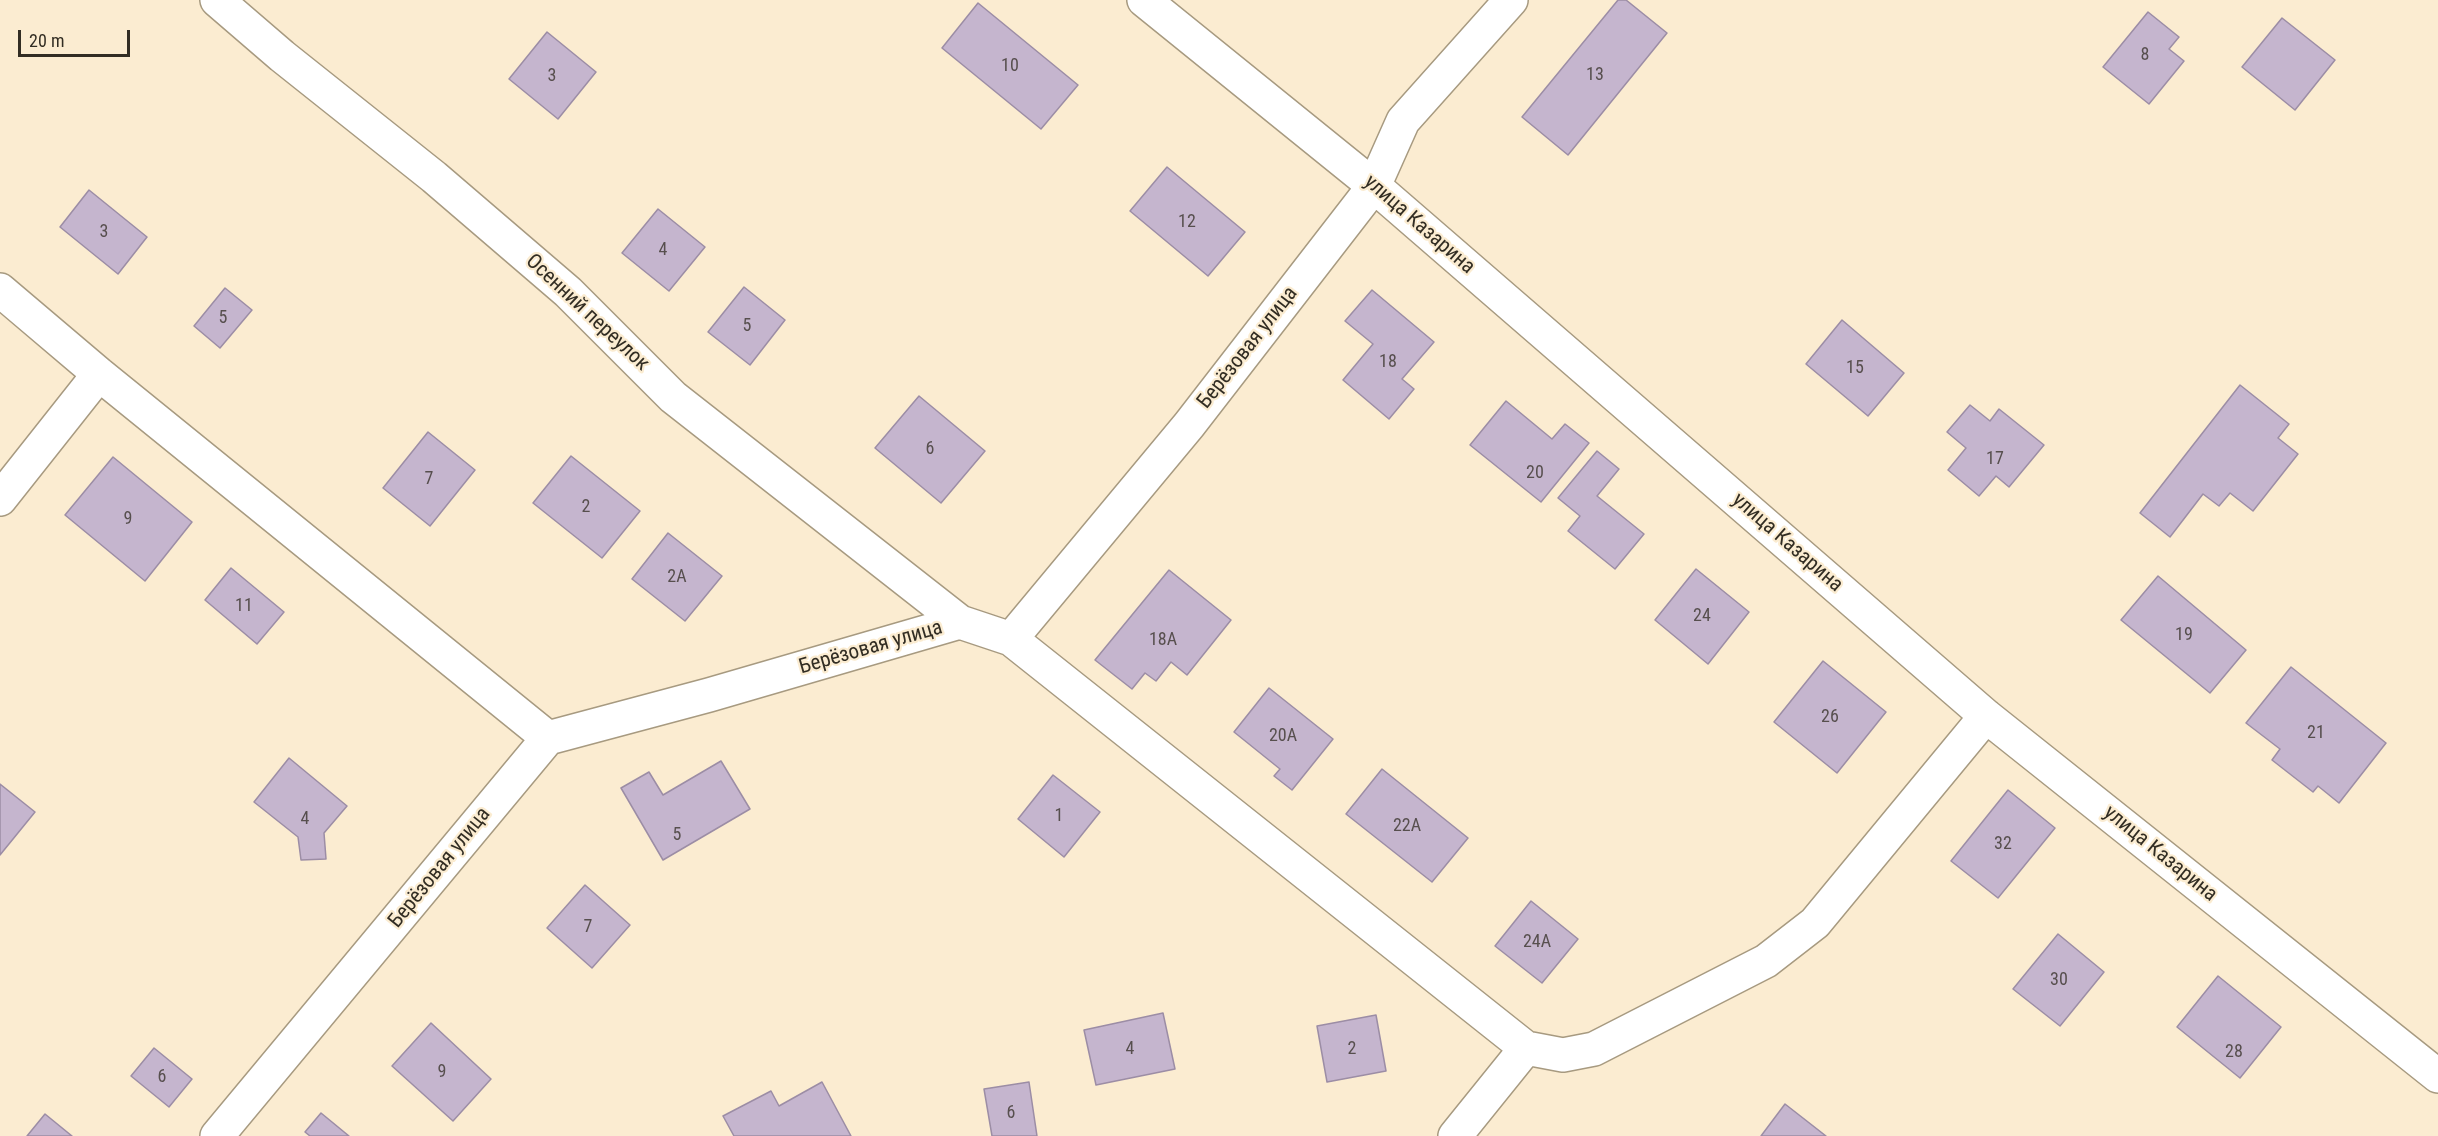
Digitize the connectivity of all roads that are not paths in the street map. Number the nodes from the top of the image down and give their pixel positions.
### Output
1 (218, 0) edge
2 (1144, 0) edge
3 (1511, 0) edge
4 (1374, 186) junction
5 (0, 290) edge
6 (99, 374) junction
7 (0, 499) edge
8 (960, 622) junction
9 (1011, 639) junction
10 (1986, 716) junction
11 (548, 738) junction
12 (1526, 1048) junction
13 (2438, 1076) edge
14 (217, 1136) edge
15 (1455, 1136) edge

1 - 8 street, Осенний переулок
2 - 4 street, улица Казарина
3 - 4 street, Берёзовая улица
4 - 9 street, Берёзовая улица
4 - 10 street, улица Казарина
5 - 6 street
6 - 7 street
6 - 11 street
8 - 9 street, Берёзовая улица
8 - 11 street, Берёзовая улица
9 - 12 street
10 - 12 street
10 - 13 street, улица Казарина
11 - 14 street, Берёзовая улица
12 - 15 street

